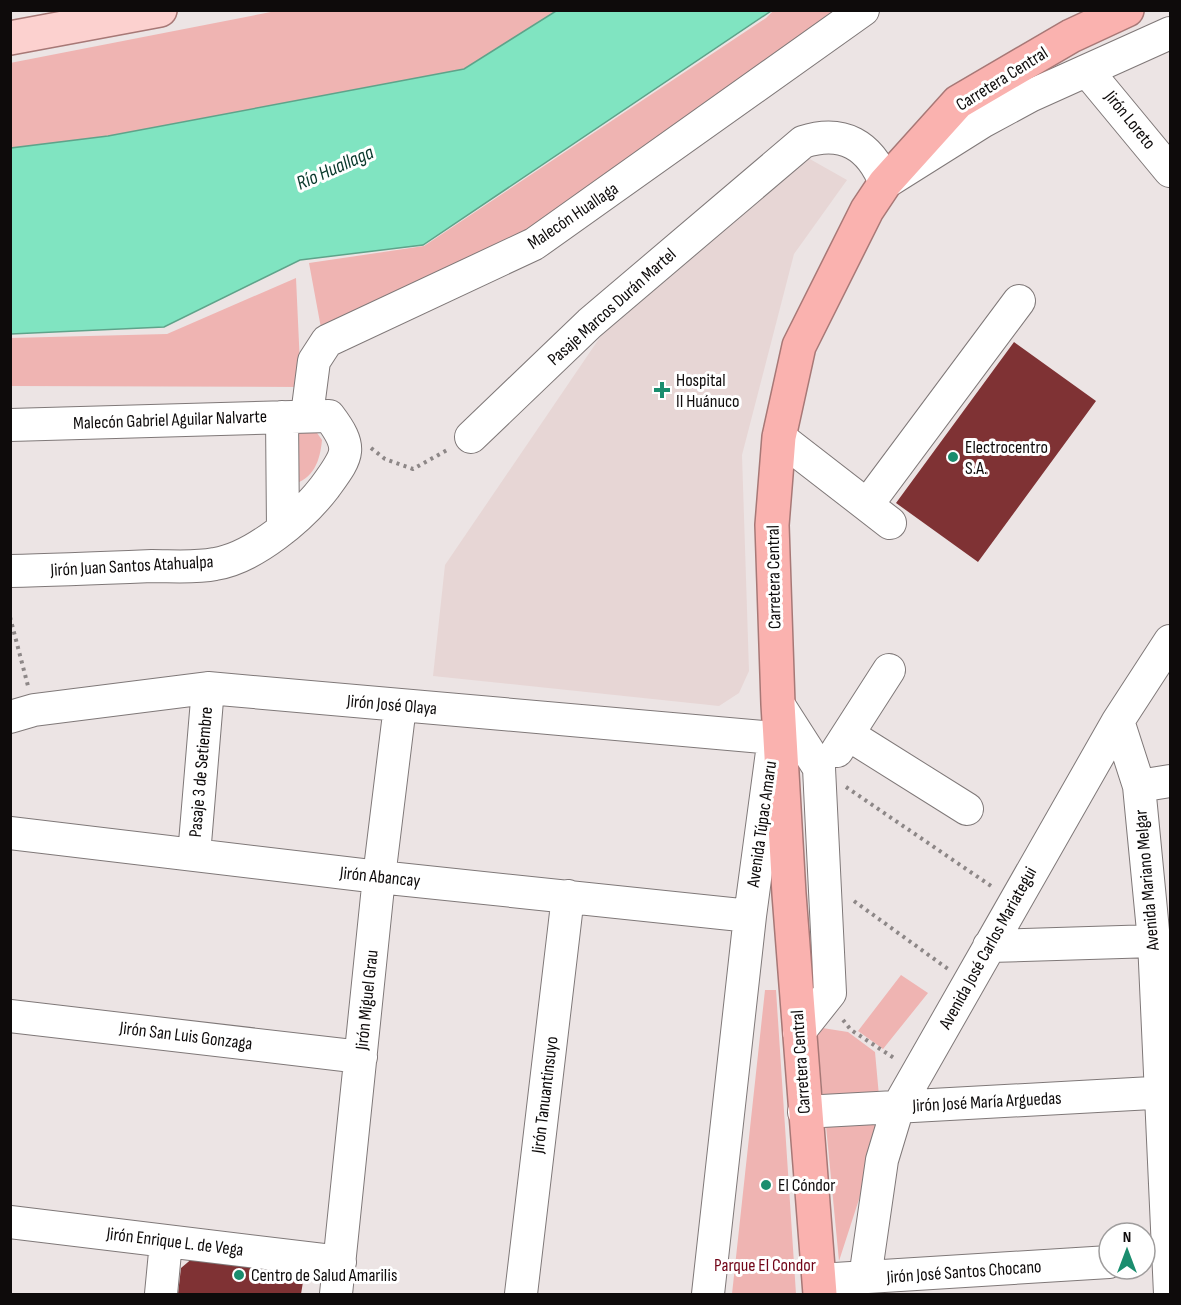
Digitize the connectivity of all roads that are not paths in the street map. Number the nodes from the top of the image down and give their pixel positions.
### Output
1 (160, 10) edge
2 (863, 10) edge
3 (1127, 10) edge
4 (79, 18) edge
5 (1170, 33) edge
6 (10, 38) edge
7 (1088, 72) junction
8 (1170, 171) edge
9 (885, 183) junction
10 (1019, 301) dead end
11 (306, 416) junction
12 (10, 425) edge
13 (471, 437) road end
14 (779, 437) junction
15 (283, 529) junction
16 (10, 571) edge
17 (1170, 641) edge
18 (888, 670) dead end
19 (208, 688) junction
20 (778, 704) junction
21 (400, 706) junction
22 (22, 713) edge
23 (1118, 721) junction
24 (849, 735) junction
25 (774, 738) junction
26 (819, 768) junction
27 (1170, 781) edge
28 (1139, 786) junction
29 (967, 809) dead end
30 (10, 833) edge
31 (194, 855) junction
32 (379, 877) junction
33 (568, 896) junction
34 (750, 916) junction
35 (1154, 941) junction
36 (989, 946) junction
37 (10, 1016) edge
38 (799, 1032) junction
39 (361, 1057) junction
40 (1165, 1093) edge
41 (898, 1107) junction
42 (804, 1112) junction
43 (10, 1222) edge
44 (166, 1242) junction
45 (1161, 1259) edge
46 (340, 1262) junction
47 (1097, 1263) edge
48 (865, 1286) edge
49 (819, 1287) edge
50 (161, 1294) edge
51 (336, 1294) edge
52 (521, 1294) edge
53 (708, 1294) edge
54 (1170, 1294) edge

1 - 4 main road
2 - 11 street, Malecón Huallaga
3 - 9 highway, Carretera Central
4 - 6 main road
5 - 7 street
7 - 8 street, Jirón Loreto
7 - 9 street
9 - 13 street, Pasaje Marcos Durán Martel
9 - 14 highway, Carretera Central
10 - 14 street
11 - 12 street, Malecón Gabriel Aguilar Nalvarte
11 - 15 street, Malecón Huallaga
11 - 15 street, Jirón Juan Santos Atahualpa
14 - 20 highway, Carretera Central
15 - 16 street, Jirón Juan Santos Atahualpa
17 - 23 street, Avenida José Carlos Mariategui
18 - 24 street
19 - 21 street, Jirón José Olaya
19 - 22 street, Jirón José Olaya
19 - 31 street, Pasaje 3 de Setiembre
20 - 25 street, Avenida Túpac Amaru
20 - 26 street
20 - 38 highway, Carretera Central
21 - 25 street, Jirón José Olaya
21 - 32 street, Jirón Miguel Grau
23 - 28 street, Avenida Mariano Melgar
23 - 36 street, Avenida José Carlos Mariategui
24 - 26 street
24 - 29 street
25 - 34 street, Avenida Túpac Amaru
26 - 38 street
27 - 28 street
28 - 35 street, Avenida Mariano Melgar
30 - 31 street, Jirón Abancay
31 - 32 street, Jirón Abancay
32 - 33 street, Jirón Abancay
32 - 39 street, Jirón Miguel Grau
33 - 34 street, Jirón Abancay
33 - 52 street, Jirón Tanuantinsuyo
34 - 53 street, Avenida Túpac Amaru
35 - 36 street
35 - 40 street, Avenida Mariano Melgar
36 - 41 street, Avenida José Carlos Mariategui
37 - 39 street, Jirón San Luis Gonzaga
38 - 42 highway, Carretera Central
39 - 46 street, Jirón Miguel Grau
40 - 41 street, Jirón José María Arguedas
40 - 45 street, Avenida Mariano Melgar
41 - 42 street, Jirón José María Arguedas
41 - 48 street, Avenida José Carlos Mariategui
42 - 49 highway, Carretera Central
43 - 44 street, Jirón Enrique L. de Vega
44 - 46 street, Jirón Enrique L. de Vega
44 - 50 street
45 - 54 street, Avenida Mariano Melgar
46 - 51 street, Jirón Miguel Grau
47 - 48 street, Jirón José Santos Chocano
48 - 49 street, Jirón José Santos Chocano

